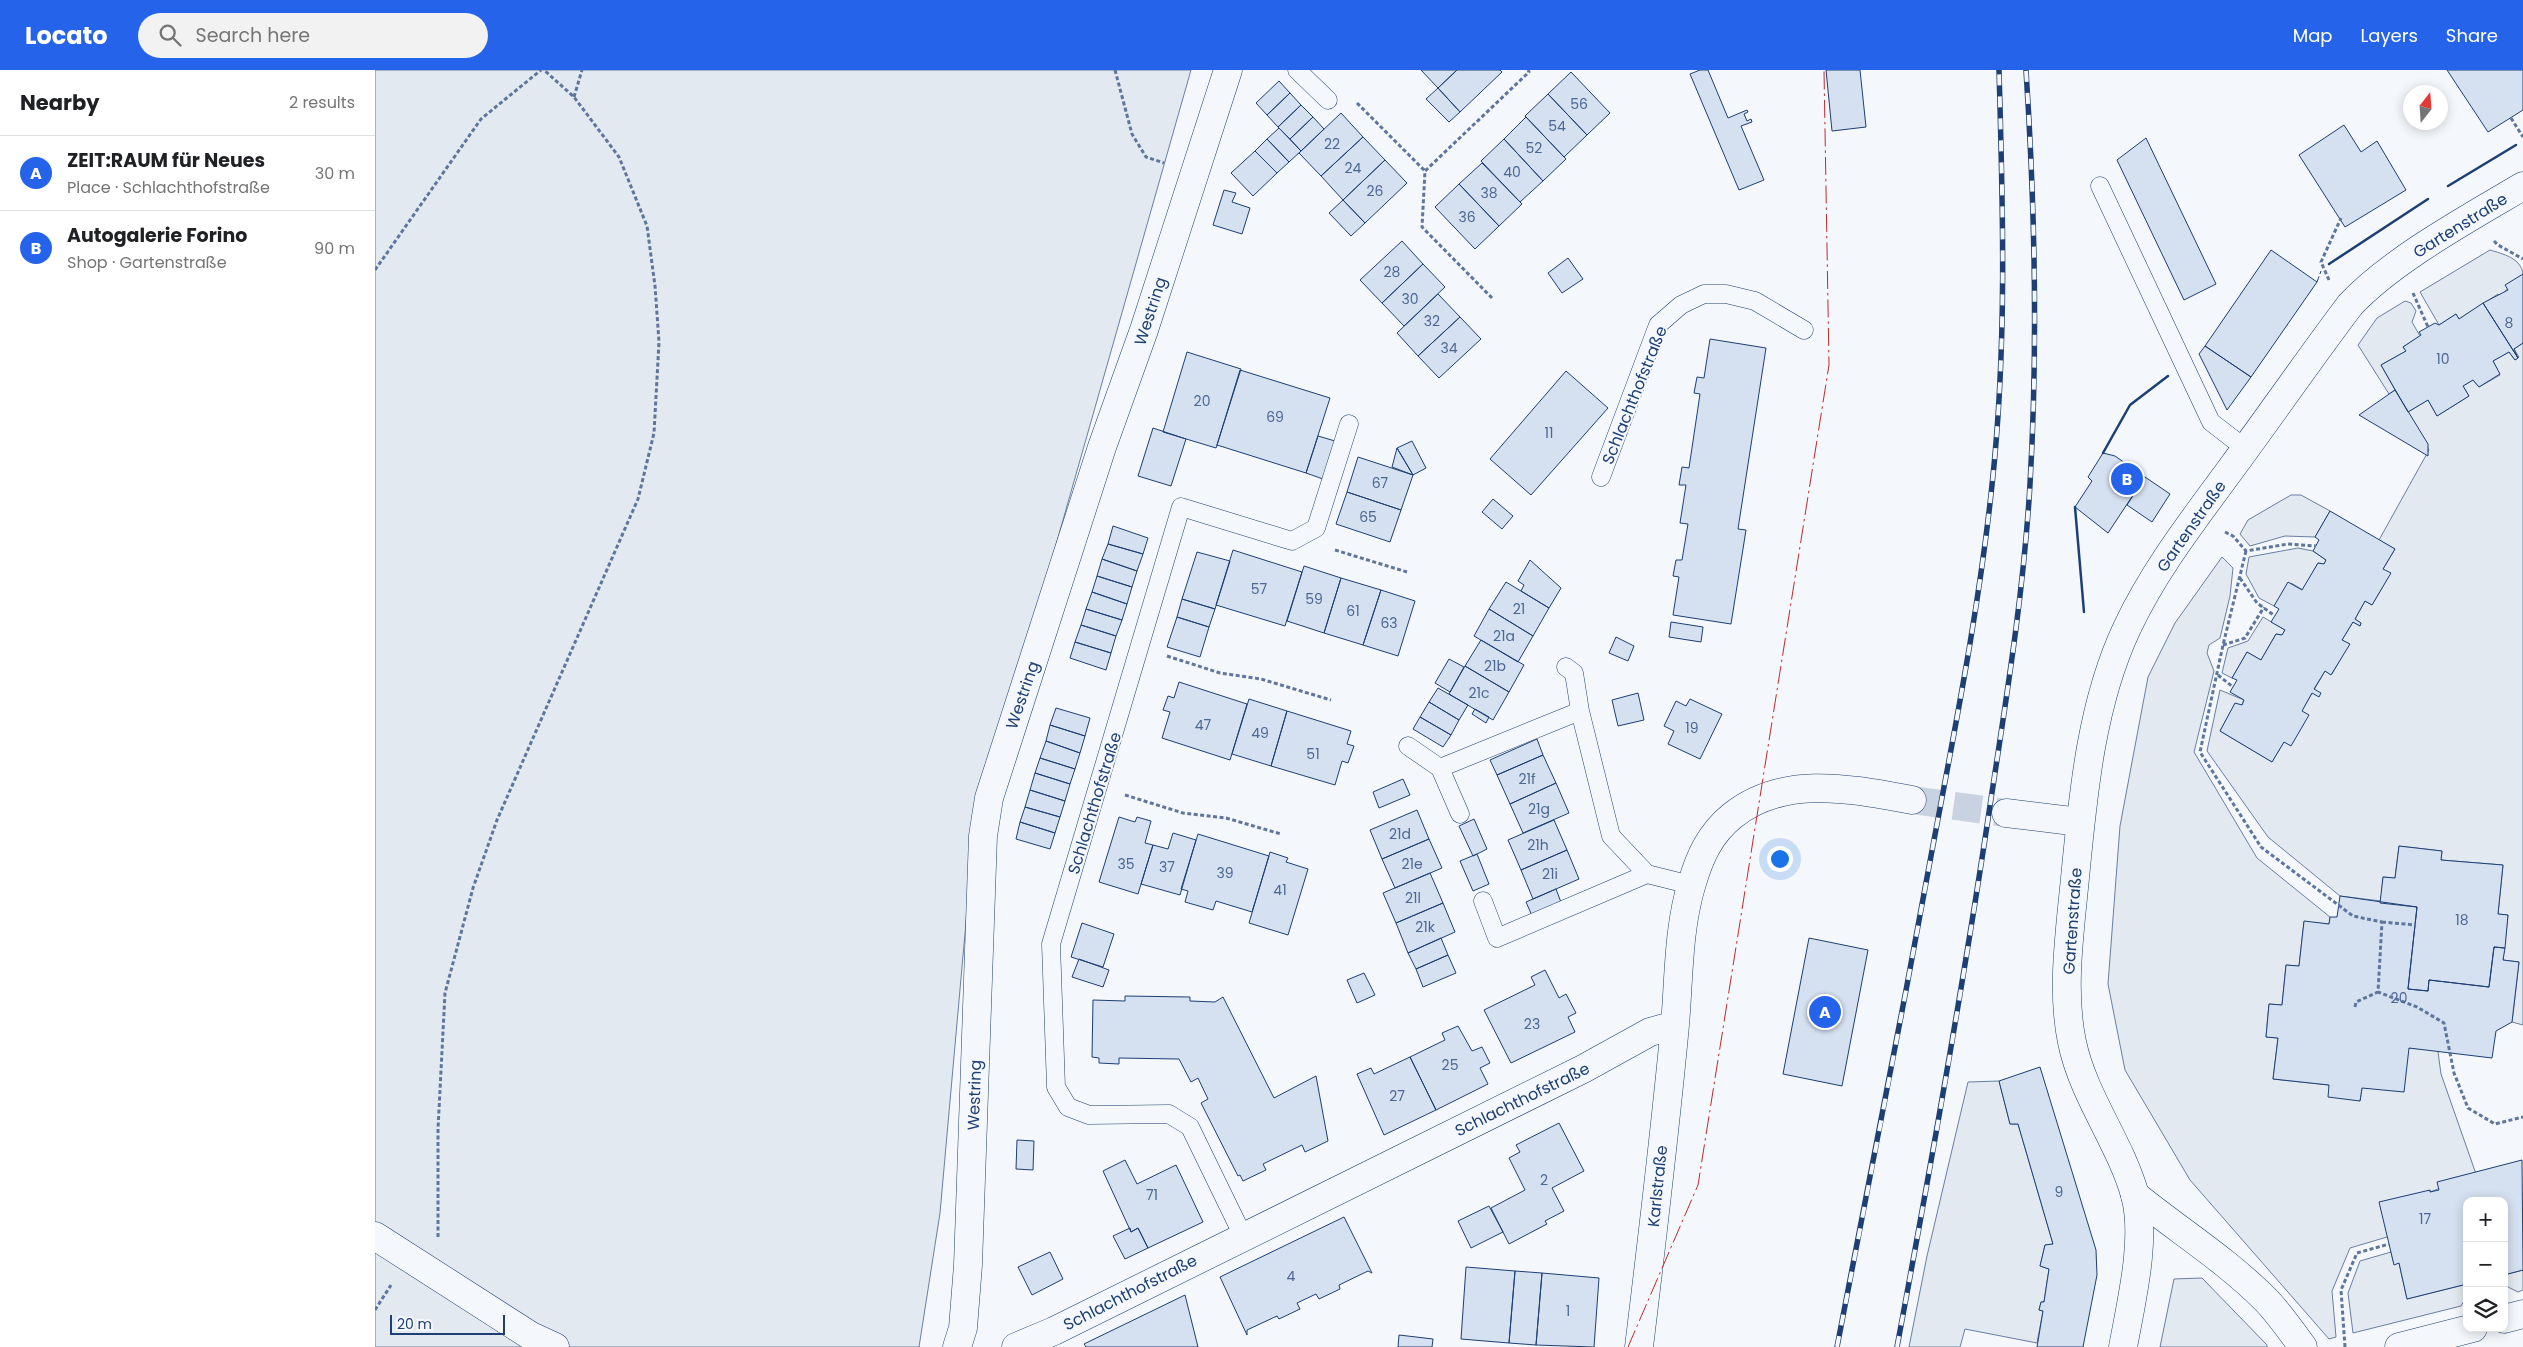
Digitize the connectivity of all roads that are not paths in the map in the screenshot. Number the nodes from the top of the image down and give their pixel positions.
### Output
1 (1228, 70) edge
2 (1297, 70) edge
3 (1329, 100) road end
4 (2100, 186) dead end
5 (2523, 186) edge
6 (1804, 330) dead end
7 (1349, 424) dead end
8 (2246, 449) junction
9 (1601, 477) dead end
10 (1565, 668) dead end
11 (1581, 711) junction
12 (1408, 746) dead end
13 (1440, 768) junction
14 (1912, 800) tunnel mouth
15 (2007, 813) tunnel mouth
16 (1461, 814) dead end
17 (2080, 822) junction
18 (1647, 874) junction
19 (1691, 885) junction
20 (1483, 901) dead end
21 (1675, 1025) junction
22 (2135, 1195) junction
23 (375, 1236) edge
24 (1243, 1236) junction
25 (2523, 1314) edge
26 (2508, 1318) edge
27 (2463, 1331) edge
28 (1057, 1339) edge
29 (555, 1347) edge
30 (957, 1347) edge
31 (1016, 1347) edge
32 (1639, 1347) edge
33 (2123, 1347) edge
34 (2303, 1347) edge
35 (2399, 1347) edge

1 - 30 street, Westring
2 - 3 lane
4 - 8 lane
5 - 8 street, Gartenstraße
6 - 9 lane, Schlachthofstraße
7 - 24 lane, Schlachthofstraße
8 - 17 street, Gartenstraße
10 - 11 lane
11 - 13 lane
11 - 18 lane
12 - 13 lane
13 - 16 lane
14 - 19 street
15 - 17 street
17 - 22 street, Gartenstraße
18 - 19 lane
18 - 20 lane
19 - 21 street
21 - 24 street, Schlachthofstraße
21 - 32 street, Karlstraße
22 - 33 street
22 - 34 street, Gartenstraße
23 - 29 street
24 - 28 street, Schlachthofstraße
25 - 26 street
27 - 35 street
28 - 31 street, Schlachthofstraße

